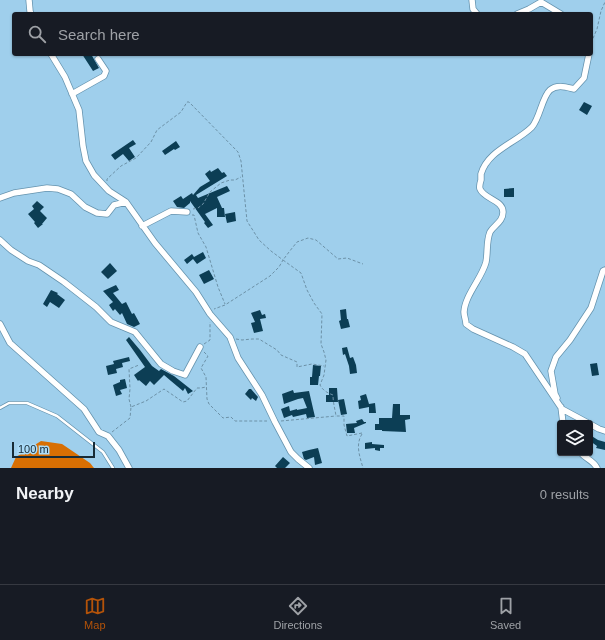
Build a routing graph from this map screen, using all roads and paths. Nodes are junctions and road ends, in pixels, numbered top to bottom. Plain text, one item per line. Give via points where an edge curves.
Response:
1 (29, 0) edge
2 (472, 0) edge
3 (605, 2) edge
4 (30, 12) edge
5 (475, 12) edge
6 (522, 12) edge
7 (558, 12) edge
8 (593, 38) edge
9 (52, 56) edge
10 (589, 56) edge
11 (98, 59) dead end
12 (72, 94) junction
13 (242, 176) junction
14 (109, 191) junction
15 (0, 198) edge
16 (126, 202) junction
17 (187, 212) junction
18 (142, 226) junction
19 (0, 240) edge
20 (283, 260) junction
21 (363, 264) dead end
22 (605, 270) edge
23 (225, 305) dead end
24 (0, 324) edge
25 (230, 337) junction
26 (200, 346) dead end
27 (139, 365) dead end
28 (324, 366) junction
29 (207, 387) dead end
30 (131, 407) junction
31 (0, 408) edge
32 (562, 409) junction
33 (336, 416) junction
34 (563, 420) edge
35 (582, 420) edge
36 (275, 422) junction
37 (593, 426) edge
38 (605, 431) edge
39 (108, 436) junction
40 (583, 456) edge
41 (113, 468) edge
42 (129, 468) edge
43 (310, 468) edge
44 (363, 468) edge
45 (597, 468) edge

1 - 4 street
2 - 5 street
3 - 8 path
6 - 7 street via 541,2
9 - 12 street
10 - 32 street via 584,78 580,83 574,89 557,86 550,90 534,124 492,157 481,175 479,188 500,206 503,212 500,222 491,231 486,263 464,312 466,324 473,329 525,354
11 - 12 street via 106,71 104,76
12 - 14 street via 79,110 86,161 94,175
13 - 14 path via 238,152 187,102 181,112 157,130 151,142 136,158 107,179
13 - 17 path via 221,183 210,192 203,204
13 - 20 path via 247,221 259,240
14 - 16 street
15 - 16 street via 14,193 58,189 72,194 85,207 97,213 107,214 114,205
16 - 18 street
17 - 18 street via 171,211
17 - 23 path via 194,216
18 - 25 street
19 - 26 street via 11,250 64,282 111,322 135,332 161,364 173,371 184,375
20 - 21 path via 298,242 308,238 316,240 338,259 347,258
20 - 28 path via 301,273 307,290 322,314 321,344 326,360
22 - 32 street via 591,308 556,357 551,371 555,394
24 - 39 street via 10,342 84,409 98,432
25 - 28 path via 242,340 259,339 281,355 297,362 297,367 312,364
25 - 36 street via 238,358 262,395
27 - 30 path via 130,368
28 - 33 path via 320,385 333,395
29 - 30 path via 197,388 184,402 164,389 146,402
30 - 39 path via 130,418
31 - 41 lane via 9,403 26,403 57,416 102,452
32 - 34 street
32 - 35 street
33 - 36 path
33 - 44 path via 344,416 347,436 362,433 358,444
36 - 43 street via 291,452
37 - 38 street
39 - 42 street
40 - 45 street via 596,464

